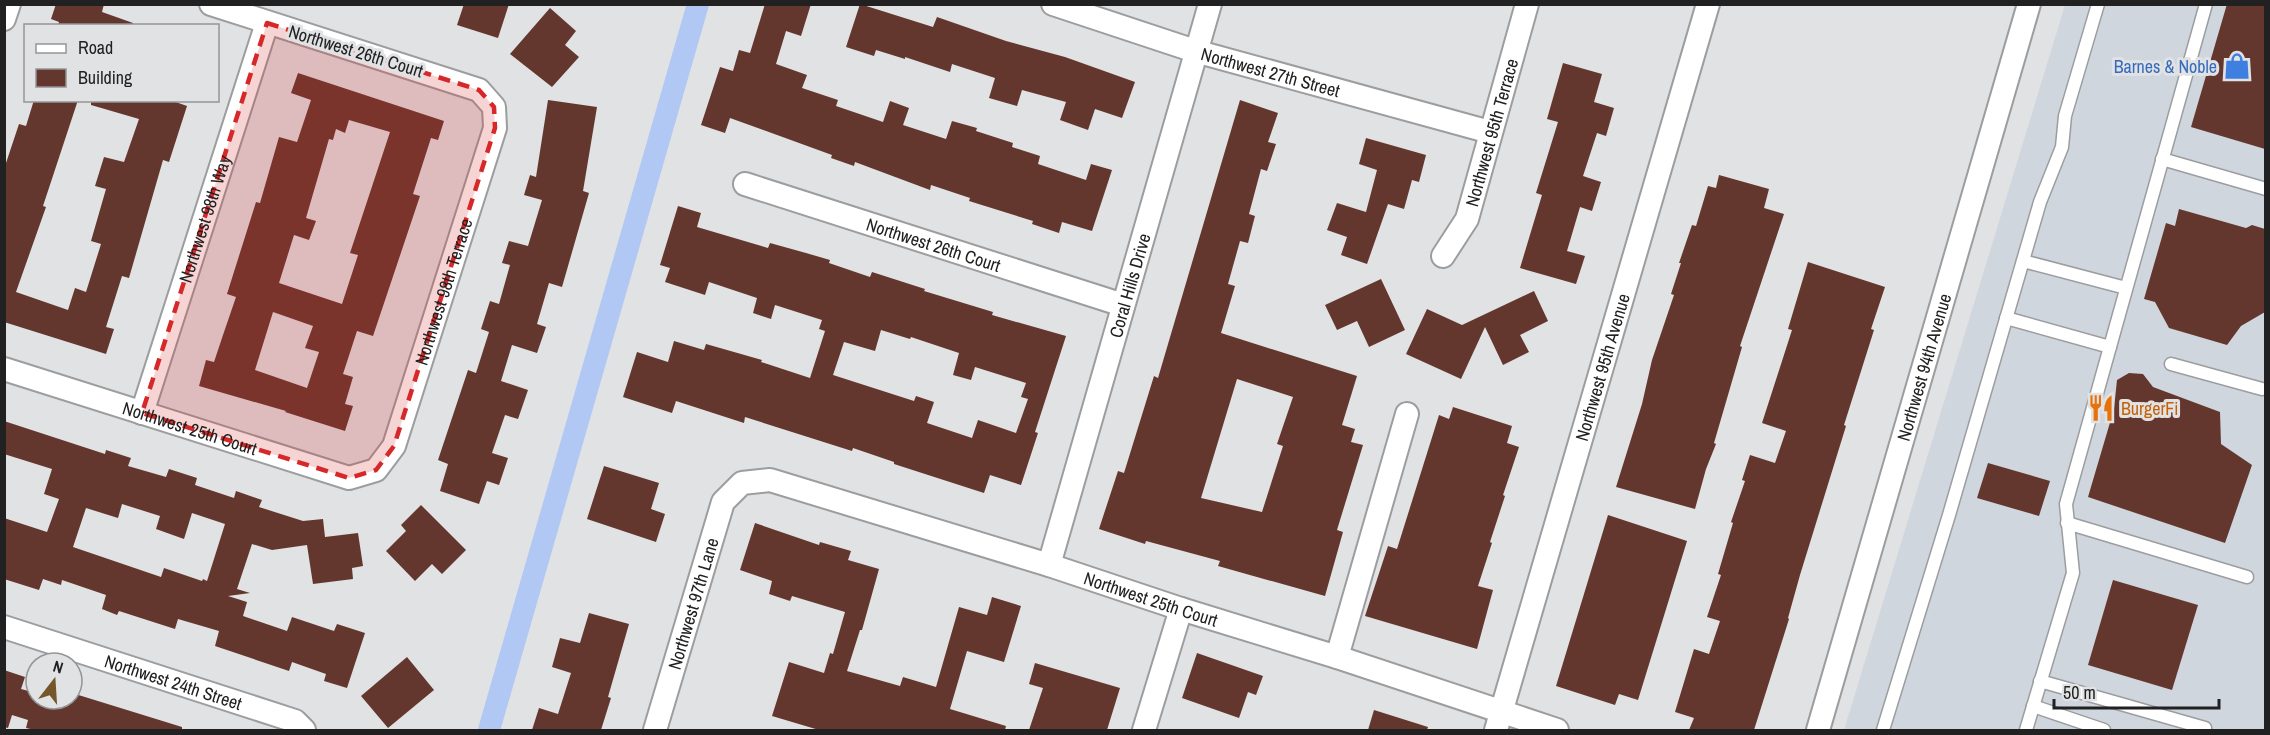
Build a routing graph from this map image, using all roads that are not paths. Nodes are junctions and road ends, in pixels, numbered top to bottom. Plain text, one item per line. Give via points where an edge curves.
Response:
1 (9, 4) edge
2 (211, 4) edge
3 (1053, 4) edge
4 (1209, 4) edge
5 (1527, 4) edge
6 (1708, 4) edge
7 (2029, 4) edge
8 (2098, 4) edge
9 (2206, 4) edge
10 (4, 19) edge
11 (267, 23) junction
12 (1195, 51) junction
13 (494, 107) joint
14 (1490, 132) junction
15 (2162, 159) junction
16 (744, 184) dead end
17 (2265, 189) edge
18 (1443, 256) dead end
19 (2023, 261) junction
20 (2126, 288) junction
21 (1123, 305) junction
22 (2006, 318) junction
23 (2110, 347) junction
24 (2171, 364) dead end
25 (4, 369) edge
26 (2262, 388) dead end
27 (142, 413) junction
28 (1407, 414) dead end
29 (376, 470) joint
30 (742, 483) joint
31 (2067, 523) junction
32 (1049, 566) junction
33 (2247, 577) dead end
34 (1181, 609) junction
35 (4, 627) edge
36 (1337, 657) junction
37 (2040, 681) junction
38 (2033, 706) junction
39 (1498, 722) edge
40 (2205, 728) dead end
41 (304, 730) edge
42 (655, 730) edge
43 (1144, 730) edge
44 (1557, 730) edge
45 (1818, 730) edge
46 (1883, 730) edge
47 (2026, 730) edge
48 (2104, 730) edge

1 - 10 street
2 - 11 street, Northwest 26th Court
3 - 12 street, Northwest 27th Street
4 - 12 street, Coral Hills Drive
5 - 14 street, Northwest 95th Terrace
6 - 39 street, Northwest 95th Avenue
7 - 45 street, Northwest 94th Avenue
8 - 19 lane via 2065,116 2062,147 2040,202
9 - 15 lane
11 - 13 street, Northwest 26th Court via 479,90
11 - 27 street, Northwest 98th Way
12 - 14 street, Northwest 27th Street
12 - 21 street, Coral Hills Drive
13 - 29 street, Northwest 98th Terrace via 495,128 394,446
14 - 18 street, Northwest 95th Terrace via 1467,219
15 - 17 lane
15 - 20 lane
16 - 21 street, Northwest 26th Court
19 - 20 lane
19 - 22 lane
20 - 23 lane
21 - 32 street, Coral Hills Drive
22 - 23 lane
22 - 46 lane
23 - 31 lane via 2066,504
24 - 26 lane
25 - 27 street, Northwest 25th Court
27 - 29 street, Northwest 25th Court via 349,478
28 - 36 street
30 - 32 street, Northwest 25th Court via 770,480
30 - 42 street, Northwest 97th Lane via 723,502
31 - 33 lane
31 - 37 lane via 2073,573
32 - 34 street, Northwest 25th Court
34 - 36 street, Northwest 25th Court
34 - 43 street
35 - 41 street, Northwest 24th Street via 295,721
36 - 39 street, Northwest 25th Court
37 - 38 lane
37 - 40 lane
38 - 47 lane
38 - 48 lane
39 - 44 street, Northwest 25th Court

